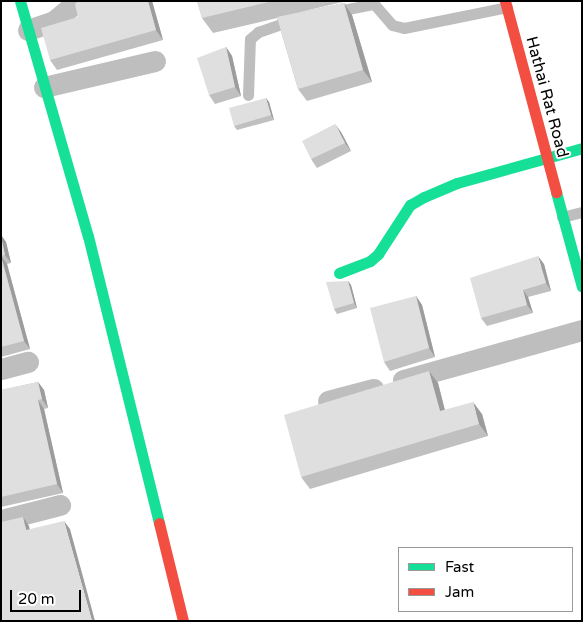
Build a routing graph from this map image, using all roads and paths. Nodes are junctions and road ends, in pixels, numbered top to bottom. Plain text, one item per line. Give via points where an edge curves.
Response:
1 (20, 1) edge
2 (78, 1) edge
3 (506, 4) edge
4 (324, 13) edge
5 (306, 17) edge
6 (28, 30) junction
7 (155, 61) dead end
8 (44, 86) junction
9 (248, 95) dead end
10 (582, 148) edge
11 (546, 158) junction
12 (582, 212) edge
13 (562, 217) junction
14 (578, 256) edge
15 (339, 273) dead end
16 (582, 287) edge
17 (582, 330) edge
18 (28, 362) dead end
19 (1, 369) edge
20 (328, 401) edge
21 (60, 506) dead end
22 (1, 520) edge
23 (183, 621) edge

1 - 6 street
2 - 6 street via 54,21
3 - 4 lane via 404,28 392,25 374,4
3 - 11 street, Hathai Rat Road
5 - 9 lane via 280,23 250,39
6 - 8 street
7 - 8 street
8 - 23 street via 115,342
10 - 11 street
11 - 13 street, Hathai Rat Road
11 - 15 street via 458,183 424,197 405,212 378,254 370,261
12 - 13 lane
13 - 14 street, Hathai Rat Road
14 - 16 street, Hathai Rat Road
17 - 20 street
18 - 19 street
21 - 22 street

